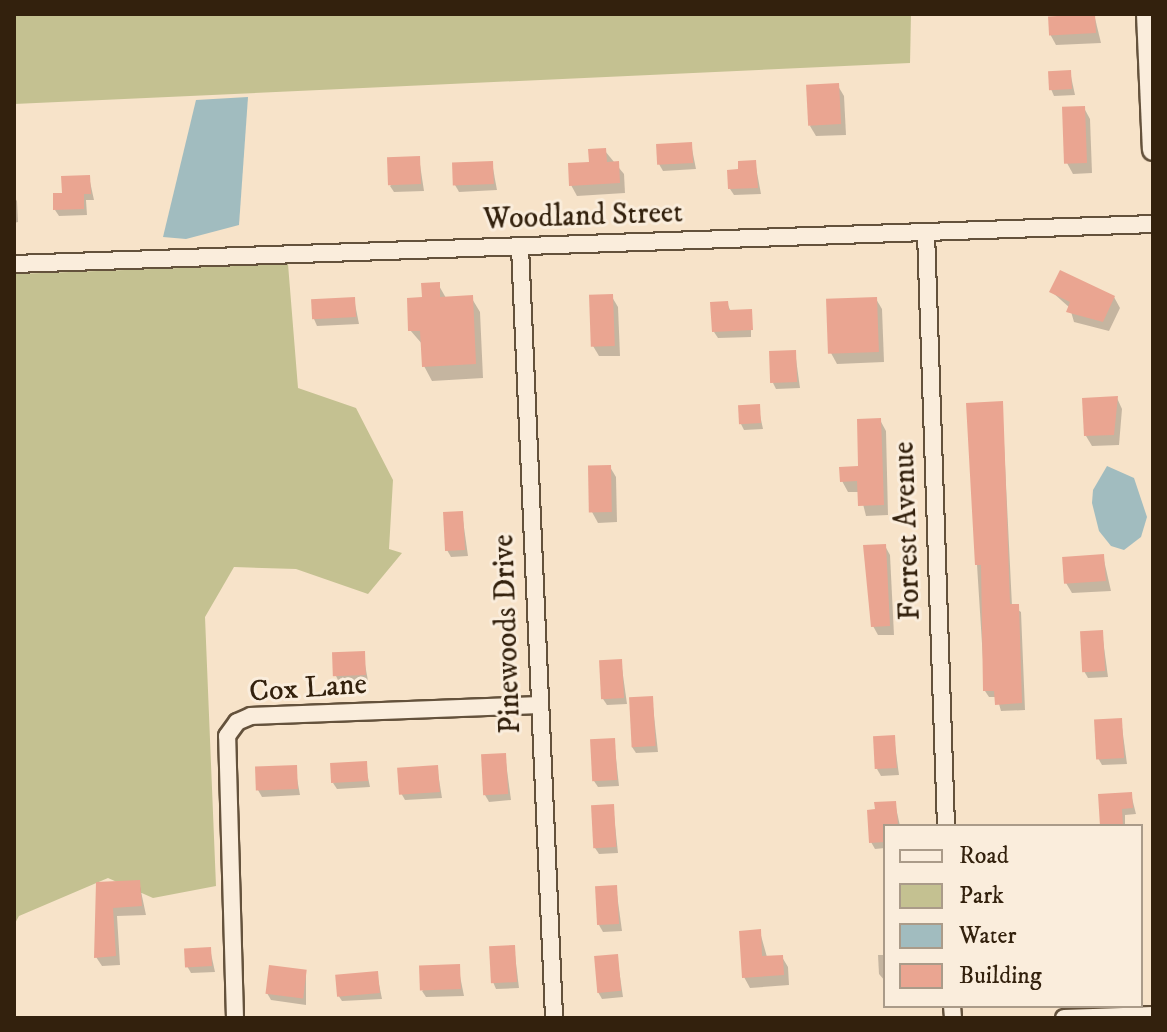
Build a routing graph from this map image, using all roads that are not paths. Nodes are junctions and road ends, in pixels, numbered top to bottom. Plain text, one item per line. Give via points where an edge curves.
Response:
1 (1147, 14) edge
2 (1153, 150) edge
3 (1153, 224) edge
4 (926, 233) junction
5 (520, 247) junction
6 (14, 264) edge
7 (539, 705) junction
8 (946, 824) edge
9 (1153, 1015) edge
10 (235, 1018) edge
11 (554, 1018) edge
12 (1064, 1018) edge

1 - 2 street
3 - 4 street, Woodland Street
4 - 5 street, Woodland Street
4 - 8 street, Forrest Avenue
5 - 6 street, Woodland Street
5 - 7 street, Pinewoods Drive
7 - 10 street, Cox Lane via 251,716 237,722 227,736
7 - 11 street, Pinewoods Drive
9 - 12 street

